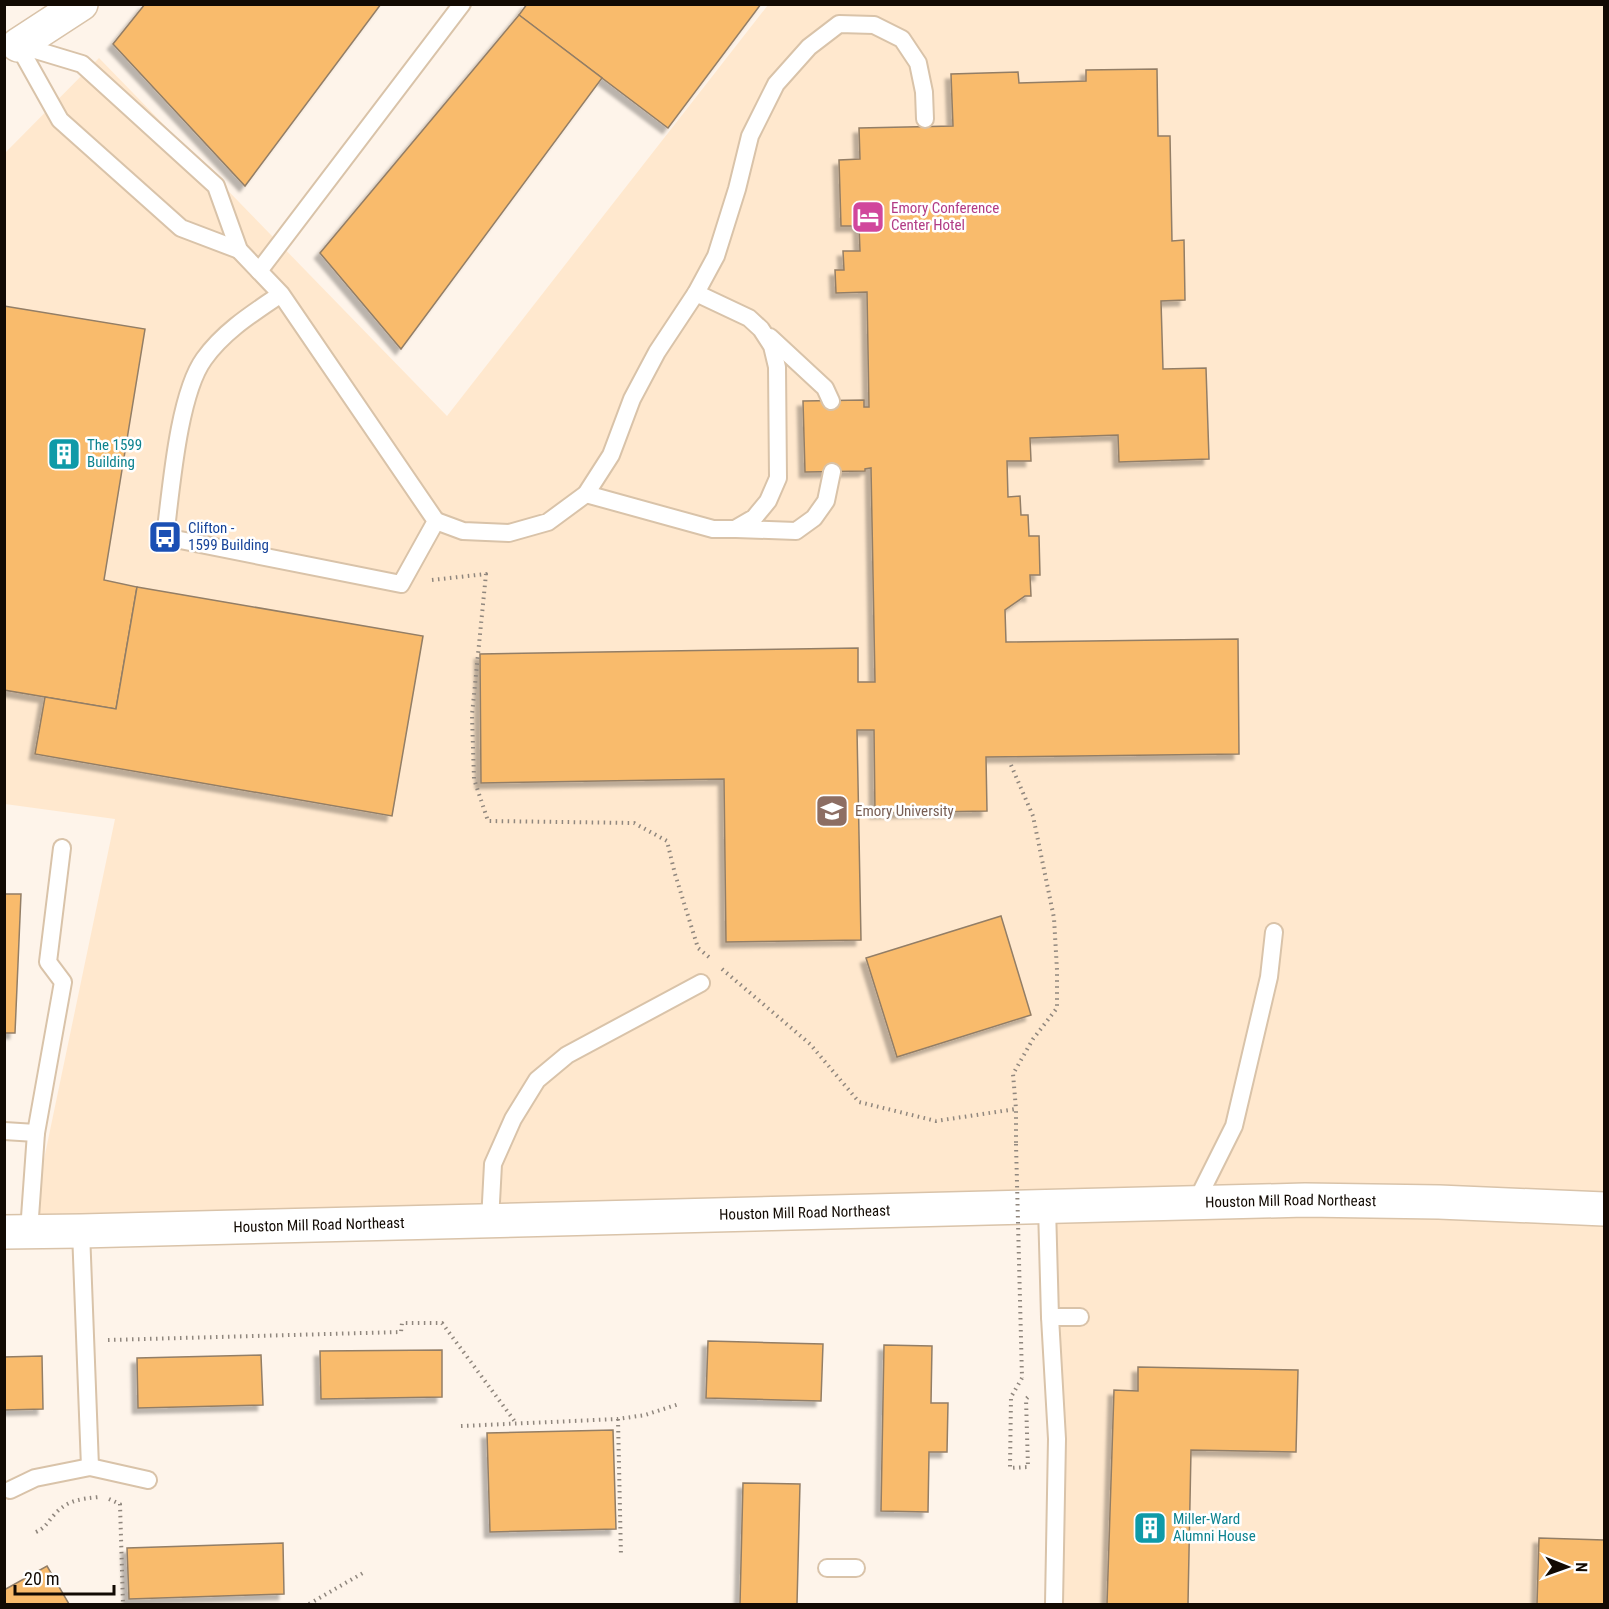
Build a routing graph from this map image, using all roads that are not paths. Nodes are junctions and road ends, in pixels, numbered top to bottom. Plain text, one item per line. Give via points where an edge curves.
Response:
1 (42, 4) edge
2 (81, 4) edge
3 (462, 4) edge
4 (11, 53) edge
5 (925, 119) dead end
6 (239, 250) junction
7 (259, 271) junction
8 (696, 293) junction
9 (281, 294) junction
10 (761, 329) junction
11 (831, 400) dead end
12 (832, 472) dead end
13 (586, 494) junction
14 (436, 521) junction
15 (735, 529) junction
16 (62, 848) dead end
17 (1274, 932) dead end
18 (701, 983) dead end
19 (4, 1131) edge
20 (36, 1134) junction
21 (1196, 1202) junction
22 (1047, 1207) junction
23 (1605, 1209) edge
24 (490, 1221) junction
25 (17, 1231) edge
26 (81, 1231) junction
27 (1050, 1317) junction
28 (1080, 1317) dead end
29 (90, 1467) junction
30 (148, 1479) dead end
31 (10, 1490) dead end
32 (827, 1568) dead end
33 (856, 1568) dead end
34 (1054, 1605) edge

1 - 4 street
2 - 4 street
3 - 7 lane
4 - 6 lane via 60,120 181,228
4 - 6 lane via 82,64 216,186
5 - 8 lane via 918,63 902,39 874,25 838,24 809,47 776,84 750,136 716,256
6 - 7 lane
7 - 9 lane
8 - 10 lane via 749,318
8 - 13 lane via 657,352 632,399 610,455
9 - 14 lane
9 - 14 lane via 230,329 196,373 180,433 165,537 401,584
10 - 11 lane via 825,388
10 - 15 lane via 772,346 777,367 778,478 768,501 754,518
12 - 15 lane via 826,501 814,518 796,531
13 - 14 lane via 548,522 509,532 463,531
13 - 15 lane via 714,529
16 - 20 lane via 48,962 63,982
17 - 21 lane via 1269,977 1234,1126
18 - 24 lane via 567,1055 537,1080 513,1119 493,1164
19 - 20 lane
20 - 25 lane
21 - 22 street, Houston Mill Road Northeast
21 - 23 street, Houston Mill Road Northeast via 1352,1200
22 - 24 street, Houston Mill Road Northeast
22 - 27 lane
24 - 26 street, Houston Mill Road Northeast
25 - 26 street, Houston Mill Road Northeast
26 - 29 lane
27 - 28 lane
27 - 34 lane via 1057,1439
29 - 30 lane
29 - 31 lane via 35,1478
32 - 33 lane

